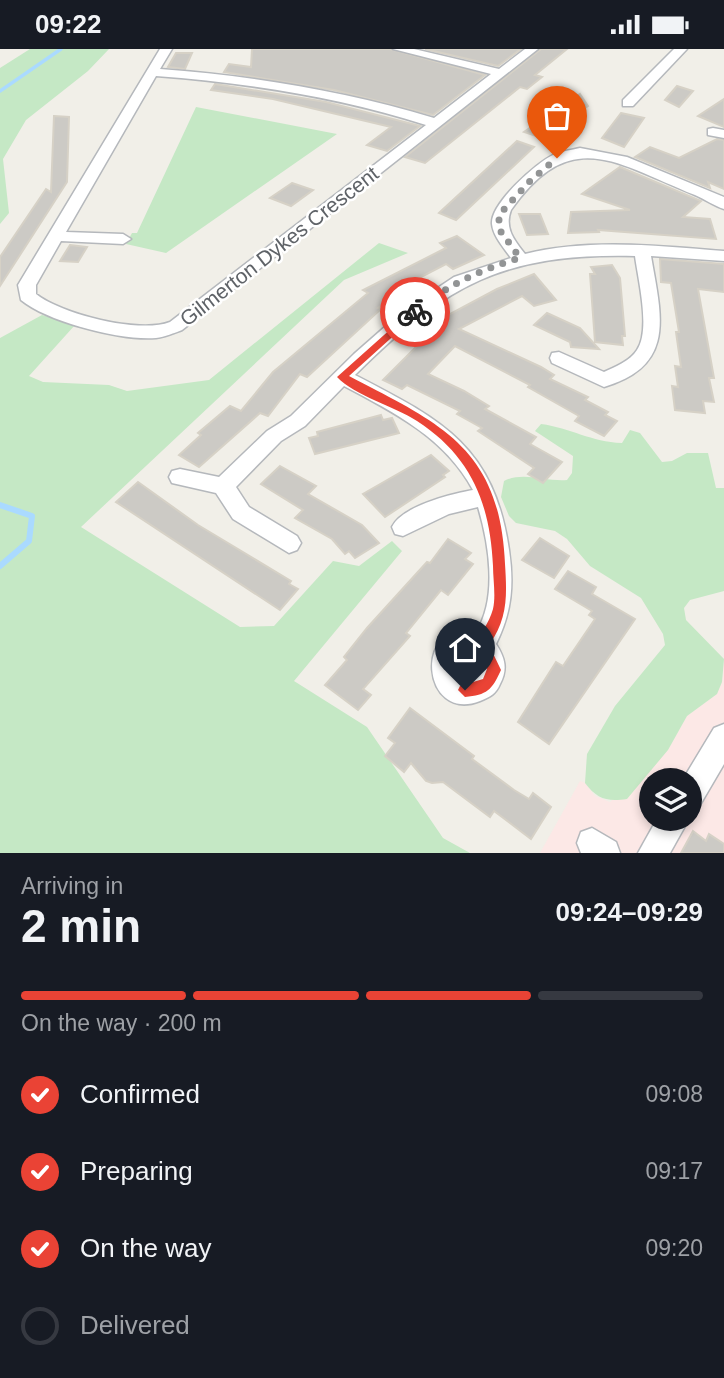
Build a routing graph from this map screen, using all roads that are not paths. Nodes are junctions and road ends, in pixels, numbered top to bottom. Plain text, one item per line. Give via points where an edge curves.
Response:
1 (166, 49) edge
2 (399, 49) edge
3 (532, 49) edge
4 (681, 49) edge
5 (152, 72) junction
6 (501, 73) junction
7 (613, 99) dead end
8 (628, 103) junction
9 (645, 109) dead end
10 (435, 123) junction
11 (564, 137) dead end
12 (575, 153) junction
13 (724, 204) edge
14 (56, 236) junction
15 (123, 239) dead end
16 (642, 250) junction
17 (724, 256) edge
18 (520, 258) junction
19 (559, 358) dead end
20 (342, 377) junction
21 (180, 477) dead end
22 (222, 486) junction
23 (487, 497) junction
24 (403, 527) dead end
25 (289, 543) dead end
26 (480, 647) dead end
27 (724, 738) edge
28 (702, 775) edge
29 (667, 831) edge
30 (653, 853) edge

1 - 5 street, Gilmerton Dykes Crescent
2 - 6 street
3 - 6 street, Gilmerton Dykes Crescent
4 - 8 street
5 - 10 street via 306,89
5 - 14 street, Gilmerton Dykes Crescent
6 - 10 street, Gilmerton Dykes Crescent
7 - 8 street
8 - 9 street
10 - 14 street, Gilmerton Dykes Crescent via 169,330 145,332 94,322 31,301 27,285
11 - 12 street
12 - 13 street via 618,159
12 - 18 street via 550,163 499,215 499,229
14 - 15 street
16 - 17 street
16 - 18 street via 590,249
16 - 19 street via 652,332 648,348 610,387
18 - 20 street via 476,274 426,302
20 - 22 street
20 - 23 street via 420,418 451,440 472,466
21 - 22 street
22 - 25 street via 241,513
23 - 24 street via 428,510
23 - 26 street via 498,537 501,605 494,628
27 - 28 street
29 - 30 street

